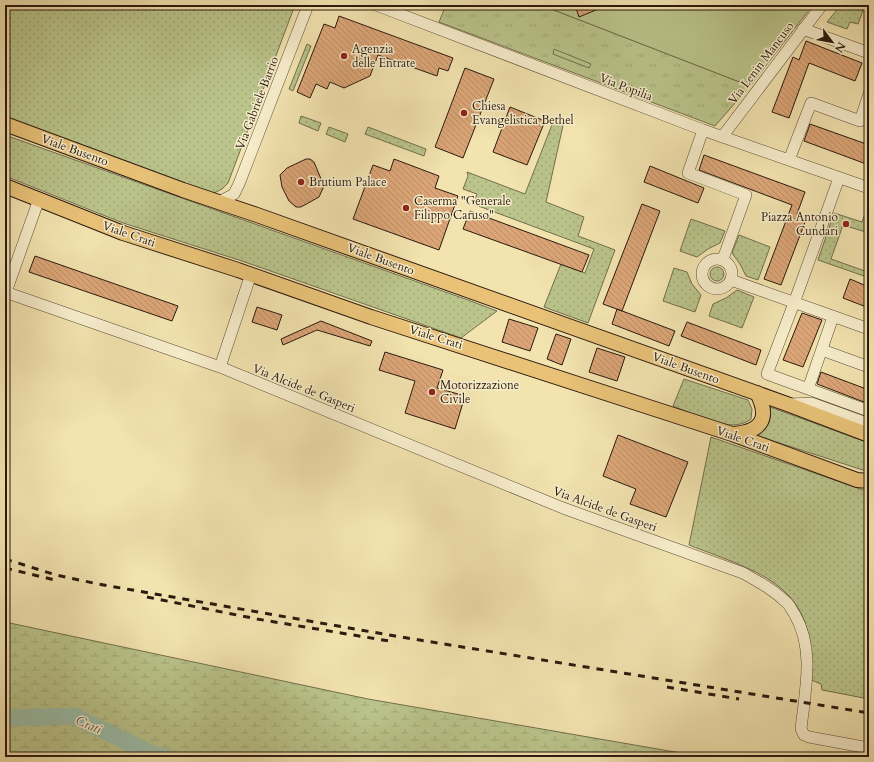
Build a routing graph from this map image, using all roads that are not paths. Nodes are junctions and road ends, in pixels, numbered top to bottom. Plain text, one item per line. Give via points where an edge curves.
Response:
1 (308, 5) edge
2 (376, 5) edge
3 (822, 5) edge
4 (803, 29) junction
5 (869, 53) edge
6 (869, 94) edge
7 (5, 124) edge
8 (703, 130) junction
9 (722, 137) junction
10 (790, 160) junction
11 (839, 178) junction
12 (5, 186) edge
13 (869, 188) edge
14 (39, 199) junction
15 (219, 202) junction
16 (722, 260) junction
17 (251, 274) junction
18 (731, 280) junction
19 (6, 292) edge
20 (794, 303) junction
21 (834, 317) junction
22 (869, 329) edge
23 (822, 350) junction
24 (220, 367) junction
25 (869, 367) edge
26 (808, 389) junction
27 (757, 393) junction
28 (787, 404) junction
29 (869, 411) edge
30 (869, 424) edge
31 (732, 434) junction
32 (869, 435) edge
33 (865, 482) edge
34 (869, 748) edge

1 - 15 street, Via Gabriele Barrio via 239,184 234,194
2 - 8 street, Via Popilia
3 - 4 street, Via Lenin Mancuso
4 - 5 street
4 - 9 street, Via Lenin Mancuso
6 - 10 street via 860,121 811,103
7 - 15 main road, Viale Busento
8 - 9 street, Via Popilia
8 - 16 street via 688,173 746,195
9 - 10 street, Via Popilia
10 - 11 street, Via Popilia
11 - 13 street, Via Popilia
11 - 20 street
12 - 14 main road, Viale Crati
14 - 17 main road, Viale Crati via 123,233
14 - 19 street
15 - 27 main road, Viale Busento
16 - 18 street via 727,262 732,270
16 - 18 street via 713,259 704,265 703,280 715,289 724,287
17 - 24 street via 232,341
17 - 31 main road, Viale Crati via 377,319
18 - 20 street
19 - 24 street, Via Alcide de Gasperi
20 - 21 street
20 - 26 street via 766,374
21 - 22 street
21 - 23 street
23 - 25 street
23 - 26 street
24 - 34 street, Via Alcide de Gasperi via 563,508 743,573 771,588 788,603 799,623 805,642 808,664 801,729 804,734
26 - 29 street
27 - 28 main road, Viale Busento
27 - 31 main road via 763,407 760,422 753,430
28 - 30 street via 812,403
28 - 32 main road, Viale Busento
31 - 33 main road, Viale Crati

